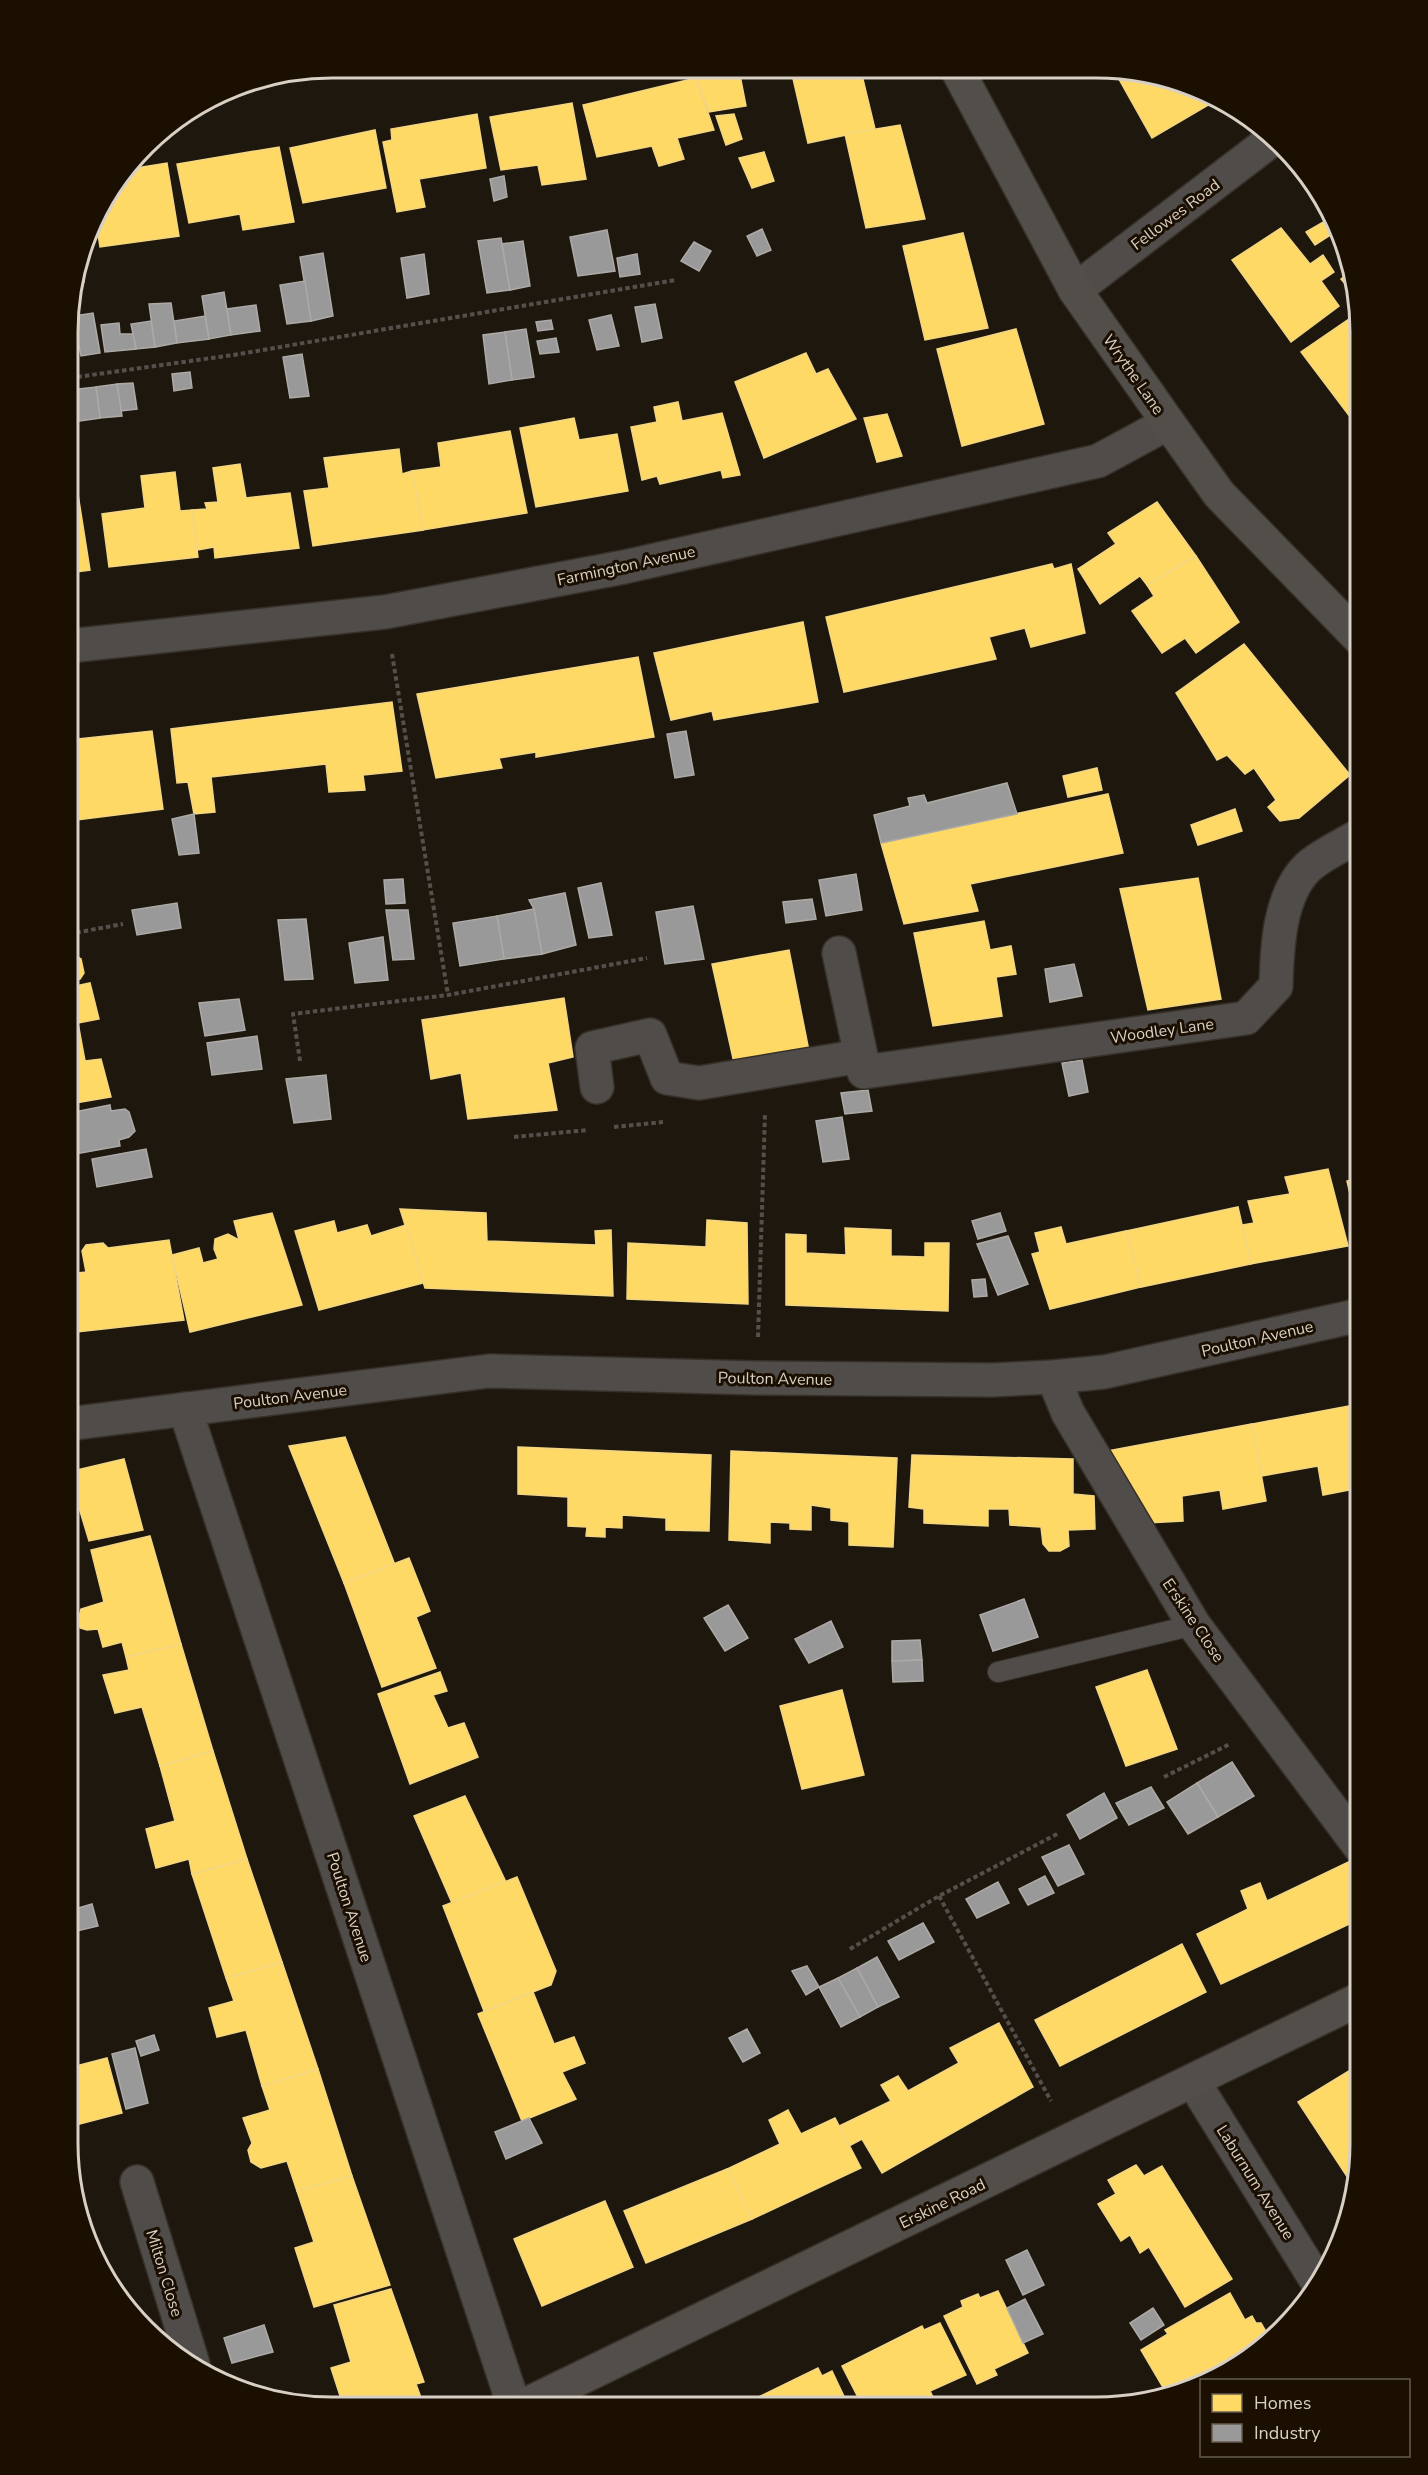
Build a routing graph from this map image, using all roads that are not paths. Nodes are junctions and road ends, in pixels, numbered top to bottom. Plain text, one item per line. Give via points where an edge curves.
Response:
1 (962, 78) edge
2 (1266, 144) edge
3 (1075, 290) junction
4 (1167, 421) junction
5 (1350, 629) edge
6 (78, 645) edge
7 (1350, 841) edge
8 (839, 953) dead end
9 (861, 1056) junction
10 (597, 1087) dead end
11 (1350, 1317) edge
12 (1053, 1377) junction
13 (185, 1409) junction
14 (78, 1423) edge
15 (1194, 1625) junction
16 (998, 1672) dead end
17 (1350, 1834) edge
18 (1350, 2004) edge
19 (1193, 2081) junction
20 (136, 2182) dead end
21 (1313, 2275) edge
22 (190, 2353) edge
23 (511, 2397) edge
24 (542, 2397) edge

1 - 3 street, Wrythe Lane
2 - 3 street, Fellowes Road
3 - 4 street, Wrythe Lane
4 - 5 street, Wrythe Lane via 1219,494
4 - 6 street, Farmington Avenue via 1098,461 624,567 385,612
7 - 9 street, Woodley Lane via 1308,867 1287,900 1278,946 1276,986 1246,1018 864,1072
8 - 9 street
9 - 10 street via 699,1083 667,1078 650,1035 592,1048
11 - 12 street, Poulton Avenue via 1104,1371
12 - 13 street, Poulton Avenue via 757,1378 489,1371
12 - 15 street, Erskine Close via 1068,1413
13 - 14 street, Poulton Avenue
13 - 23 street, Poulton Avenue
15 - 16 lane
15 - 17 street, Erskine Close
18 - 19 street, Erskine Road
19 - 21 street, Laburnum Avenue
19 - 24 street, Erskine Road
20 - 22 street, Milton Close

